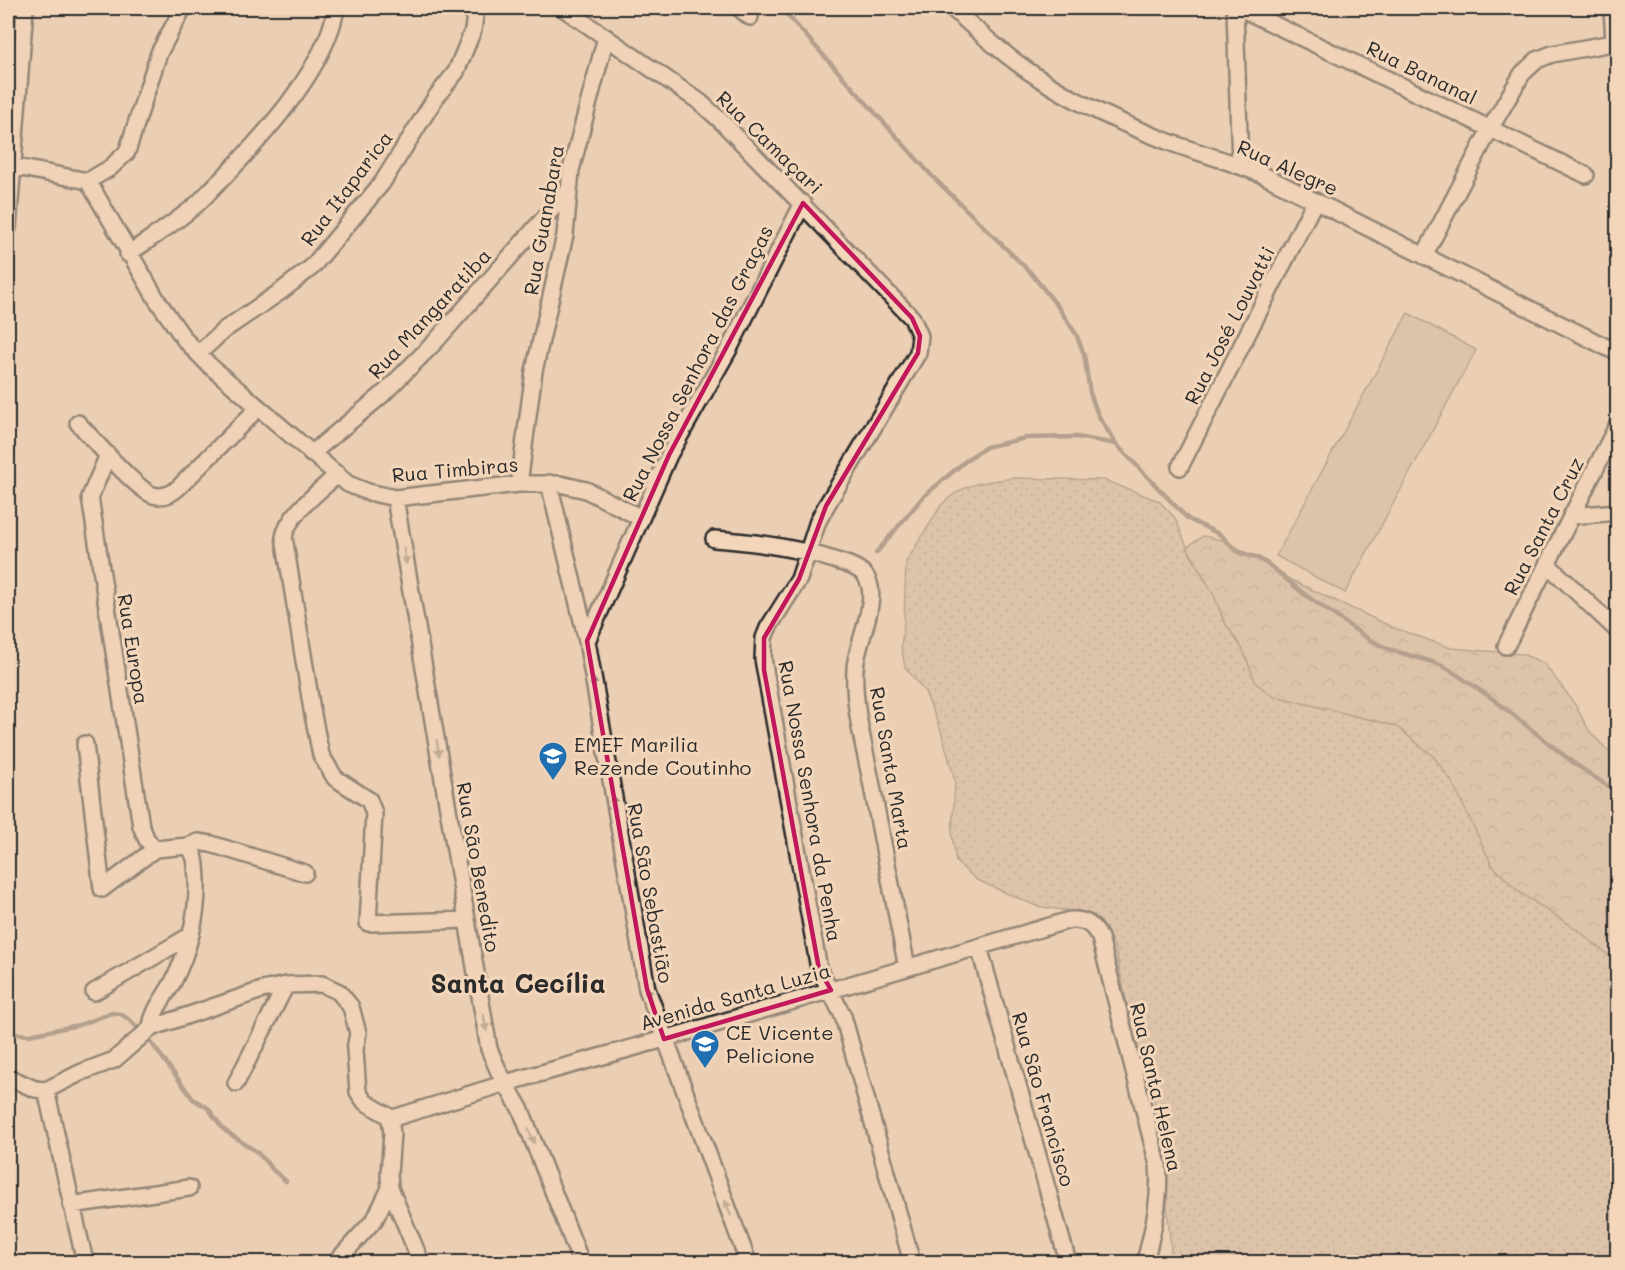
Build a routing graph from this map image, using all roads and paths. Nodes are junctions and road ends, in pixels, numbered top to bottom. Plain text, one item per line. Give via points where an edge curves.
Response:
1 (25, 8) edge
2 (183, 8) edge
3 (336, 8) edge
4 (476, 8) edge
5 (563, 8) edge
6 (952, 8) edge
7 (1238, 8) edge
8 (1612, 8) edge
9 (606, 36) junction
10 (1616, 42) edge
11 (1490, 129) junction
12 (1240, 165) junction
13 (11, 166) junction
14 (1586, 175) dead end
15 (88, 181) junction
16 (568, 191) junction
17 (1316, 201) junction
18 (803, 203) junction
19 (8, 228) edge
20 (128, 254) junction
21 (1424, 256) junction
22 (920, 336) joint
23 (1617, 352) edge
24 (198, 354) junction
25 (258, 408) junction
26 (78, 423) dead end
27 (1617, 424) edge
28 (311, 454) junction
29 (108, 455) junction
30 (1180, 467) dead end
31 (338, 474) junction
32 (549, 483) junction
33 (519, 484) junction
34 (395, 498) junction
35 (1617, 512) edge
36 (1571, 516) junction
37 (641, 518) junction
38 (714, 539) dead end
39 (809, 551) junction
40 (1547, 564) junction
41 (1617, 631) edge
42 (586, 641) junction
43 (1506, 646) dead end
44 (85, 744) dead end
45 (188, 846) junction
46 (155, 849) junction
47 (305, 873) dead end
48 (467, 920) junction
49 (1091, 924) joint
50 (191, 935) junction
51 (979, 947) junction
52 (907, 968) junction
53 (286, 985) junction
54 (831, 990) junction
55 (94, 992) dead end
56 (151, 1028) junction
57 (664, 1039) junction
58 (8, 1077) edge
59 (236, 1083) dead end
60 (506, 1083) junction
61 (46, 1090) junction
62 (390, 1119) junction
63 (189, 1188) dead end
64 (390, 1188) junction
65 (71, 1205) junction
66 (85, 1263) edge
67 (336, 1263) edge
68 (421, 1263) edge
69 (581, 1263) edge
70 (748, 1263) edge
71 (912, 1263) edge
72 (1068, 1263) edge
73 (1145, 1263) edge

1 - 13 street
2 - 15 street via 159,53 127,152
3 - 20 street via 320,53 293,96 255,144 197,204
4 - 24 street, Rua Itaparica via 473,30 456,72 435,97 375,191 312,267 224,330
5 - 9 street, Rua Camaçari
6 - 12 street, Rua Alegre via 1015,61 1071,97 1153,136
7 - 11 street, Rua Bananal
7 - 12 street
8 - 10 street
9 - 16 street, Rua Guanabara
9 - 18 street, Rua Camaçari via 700,102
10 - 11 street via 1537,60 1522,74
11 - 14 street, Rua Bananal
11 - 21 street
12 - 17 street, Rua Alegre
13 - 15 street
13 - 19 street
15 - 20 street, Rua Timbiras
16 - 28 street, Rua Mangaratiba via 435,342 382,395
16 - 33 street, Rua Guanabara via 565,235 532,379
17 - 21 street, Rua Alegre
17 - 30 street, Rua José Louvatti
18 - 22 street, Rua Camaçari via 912,318
18 - 37 street, Rua Nossa Senhora das Graças via 729,349 669,455
20 - 24 street, Rua Timbiras via 174,326
21 - 23 street, Rua Alegre
22 - 39 street, Rua Nossa Senhora da Penha via 918,353 826,506
24 - 25 street, Rua Timbiras
25 - 28 street, Rua Timbiras
25 - 29 street via 173,493 165,496 148,493
26 - 29 street
27 - 36 street, Rua Santa Cruz
28 - 31 street, Rua Timbiras
29 - 46 street, Rua Europa via 90,497 141,826
31 - 34 street, Rua Timbiras via 348,484
31 - 48 street via 296,514 284,537 321,755 335,778 369,801 374,813 368,923
32 - 33 street, Rua Timbiras
32 - 37 street, Rua Timbiras via 586,490
32 - 42 street, Rua São Sebastião
33 - 34 street, Rua Timbiras
34 -> 48 street, Rua São Benedito
35 - 36 street
36 - 40 street, Rua Santa Cruz
37 - 42 street, Rua Nossa Senhora das Graças
38 - 39 street
39 - 52 street, Rua Santa Marta via 863,572 870,587 871,605 856,652 856,688
39 - 54 street, Rua Nossa Senhora da Penha via 799,579 768,628 763,659 819,969
40 - 41 street
40 - 43 street, Rua Santa Cruz
57 -> 42 street, Rua São Sebastião via 647,989
44 - 46 street via 102,889
45 - 46 street
45 - 47 street via 206,843
45 - 50 street via 194,852 196,878
48 -> 60 street, Rua São Benedito via 489,1048
49 - 51 street, Avenida Santa Luzia via 1070,920
49 - 73 street, Rua Santa Helena via 1100,938 1158,1165 1157,1213
50 - 55 street
50 - 56 street
51 - 52 street, Avenida Santa Luzia
51 - 72 street, Rua São Francisco
52 - 54 street, Avenida Santa Luzia
53 - 56 street via 243,995
53 - 59 street
53 - 62 street via 328,986 346,999 357,1024 358,1092 365,1102
54 - 57 street, Avenida Santa Luzia
54 - 71 street, Rua Nossa Senhora da Penha via 843,1016
56 - 61 street via 114,1060
57 - 60 street, Avenida Santa Luzia
70 -> 57 street, Rua São Sebastião
58 - 61 street
60 - 62 street, Avenida Santa Luzia
60 -> 69 street, Rua São Benedito via 521,1110
61 - 65 street
62 - 64 street
63 - 65 street
64 - 67 street via 375,1219
64 - 68 street
65 - 66 street

